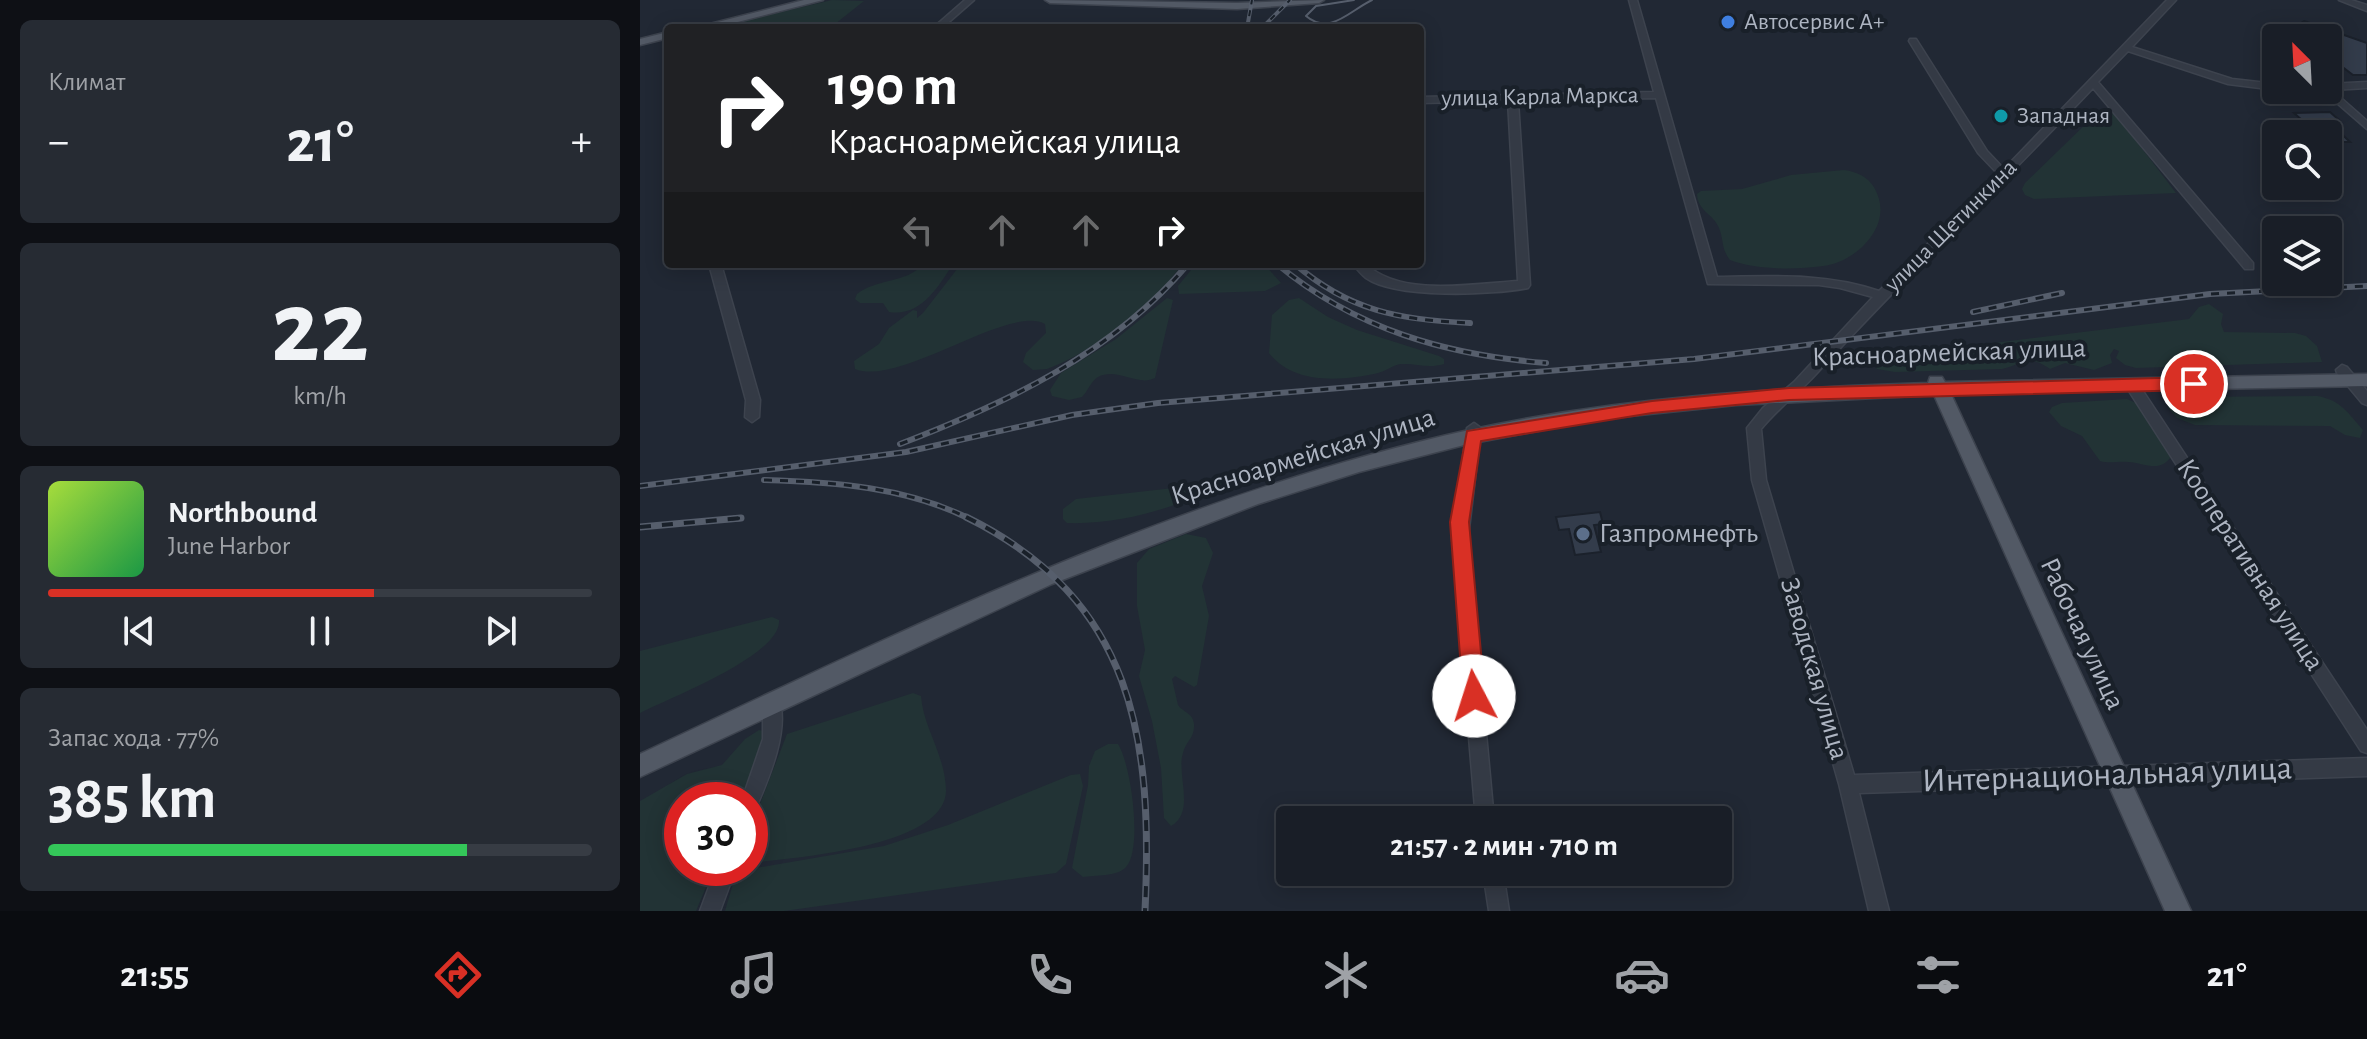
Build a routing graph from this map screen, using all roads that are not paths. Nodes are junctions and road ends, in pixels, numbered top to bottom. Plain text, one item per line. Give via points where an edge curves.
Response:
1 (818, 0) edge
2 (970, 0) edge
3 (1050, 0) edge
4 (1100, 0) edge
5 (1287, 0) edge
6 (1319, 0) edge
7 (1633, 0) edge
8 (2172, 0) edge
9 (2343, 0) edge
10 (2367, 8) edge
11 (717, 24) edge
12 (942, 24) edge
13 (664, 36) edge
14 (1913, 41) dead end
15 (640, 42) edge
16 (2127, 48) junction
17 (2093, 82) junction
18 (2262, 85) edge
19 (2367, 85) edge
20 (2342, 87) edge
21 (1660, 95) junction
22 (1513, 99) junction
23 (1424, 100) edge
24 (2342, 102) edge
25 (2367, 126) edge
26 (2004, 174) junction
27 (2249, 266) dead end
28 (716, 268) edge
29 (1363, 268) edge
30 (1881, 296) junction
31 (2367, 370) edge
32 (2353, 377) edge
33 (1938, 385) junction
34 (2132, 385) junction
35 (1794, 390) junction
36 (2367, 400) edge
37 (752, 417) dead end
38 (1474, 432) junction
39 (772, 703) junction
40 (2367, 745) edge
41 (640, 754) edge
42 (640, 766) edge
43 (2367, 767) edge
44 (2115, 775) junction
45 (757, 782) edge
46 (1848, 784) junction
47 (1484, 806) edge
48 (719, 886) edge
49 (1495, 886) edge
50 (710, 911) edge
51 (1499, 911) edge
52 (1879, 911) edge
53 (2178, 911) edge

1 - 11 main road
2 - 12 street
3 - 6 main road via 1237,6
4 - 5 main road
7 - 21 street
8 - 16 street, улица Щетинкина
9 - 10 street
13 - 15 main road
14 - 26 street via 1983,153
16 - 17 street, улица Щетинкина
16 - 18 street via 2231,82
17 - 26 street, улица Щетинкина
17 - 27 street
19 - 20 street
21 - 22 street, улица Карла Маркса
21 - 30 street via 1712,281 1827,281
22 - 23 street, улица Карла Маркса
22 - 29 street via 1524,285 1394,286 1374,280
24 - 25 street
26 - 30 street, улица Щетинкина
28 - 37 street via 753,400
30 - 35 street, улица Щетинкина
31 - 32 main road, Красноармейская улица
32 - 33 main road, Красноармейская улица
32 - 34 main road, Красноармейская улица
32 - 36 street
33 - 34 main road, Красноармейская улица
33 - 35 main road, Красноармейская улица
33 - 44 main road, Рабочая улица
34 - 40 street, Кооперативная улица
35 - 38 main road, Красноармейская улица
35 - 46 street, Заводская улица via 1756,424 1754,448
38 - 39 main road, Красноармейская улица via 1313,478 1115,547
38 - 41 main road, Красноармейская улица via 1389,447 1287,477 1065,556
38 - 47 street via 1460,537
39 - 42 main road, Красноармейская улица
39 - 45 street via 772,739
43 - 44 street, Интернациональная улица
44 - 46 street, Интернациональная улица
44 - 53 main road, Рабочая улица
46 - 52 street, Заводская улица
48 - 50 street
49 - 51 street

